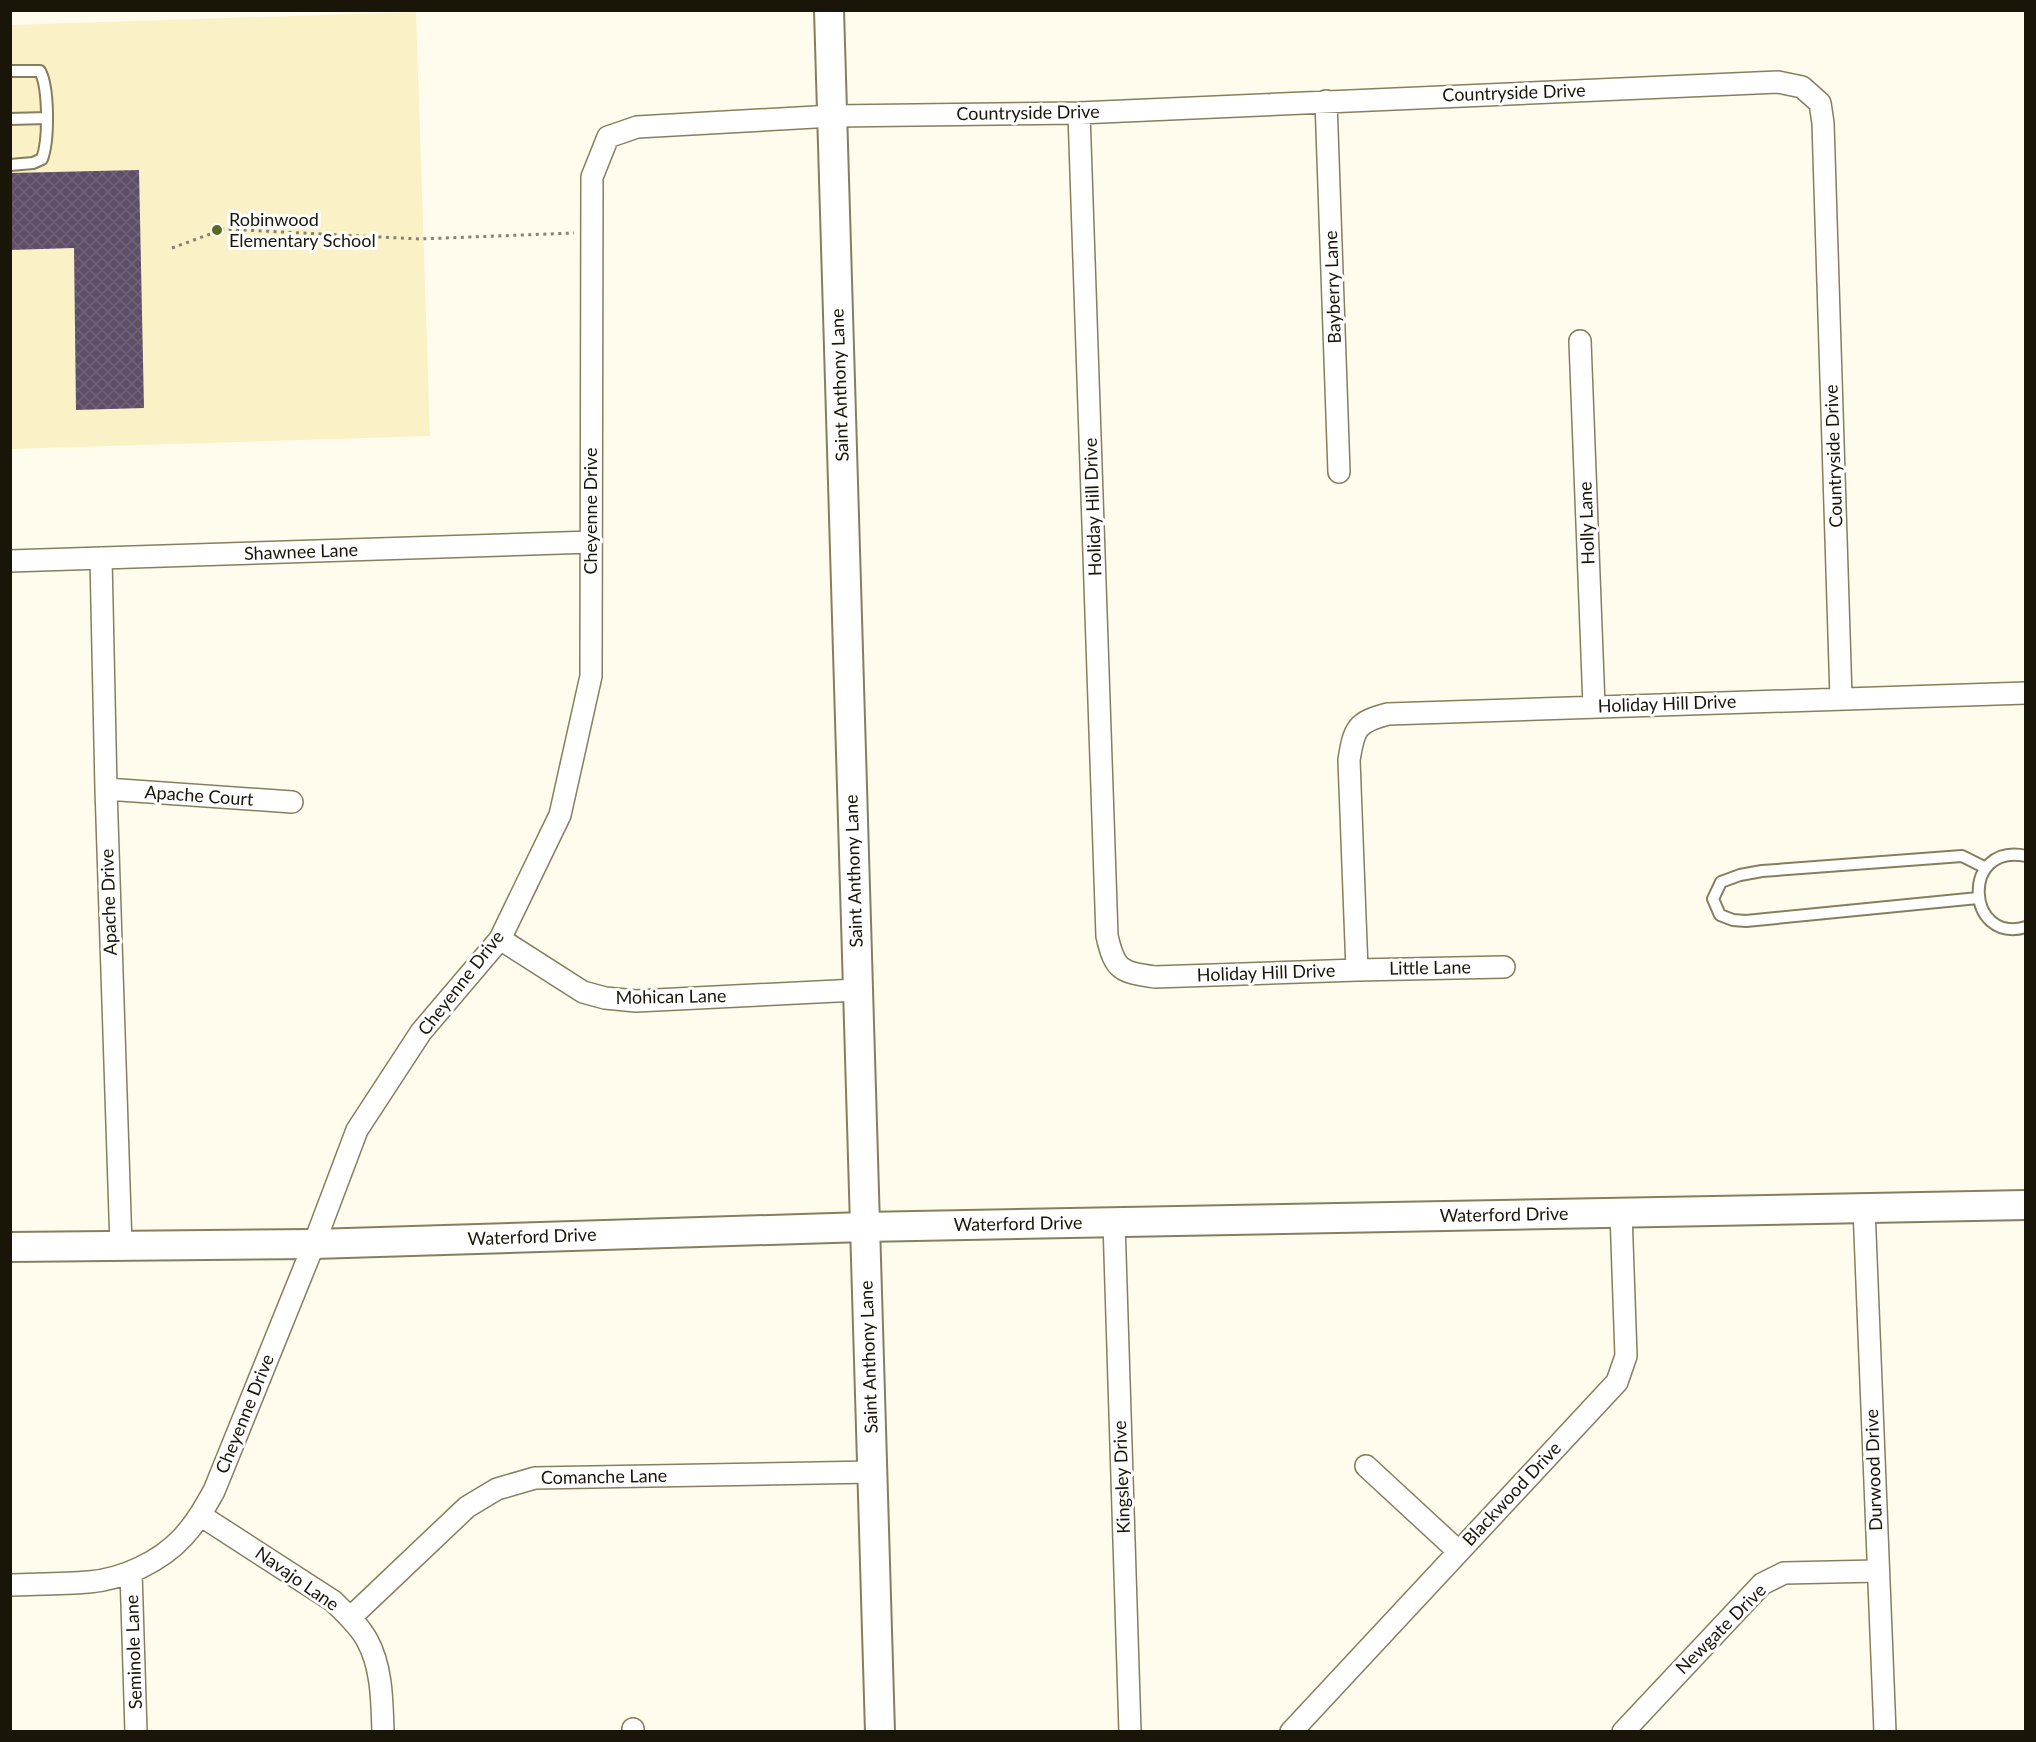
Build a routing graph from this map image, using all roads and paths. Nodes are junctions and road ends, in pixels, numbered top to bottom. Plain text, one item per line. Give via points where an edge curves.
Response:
1 (829, 10) edge
2 (10, 71) edge
3 (1326, 102) junction
4 (1079, 113) junction
5 (833, 116) junction
6 (46, 118) junction
7 (10, 119) edge
8 (608, 137) joint
9 (10, 165) edge
10 (591, 232) junction
11 (172, 248) dead end
12 (1580, 341) dead end
13 (1339, 472) dead end
14 (591, 542) junction
15 (101, 558) junction
16 (10, 561) edge
17 (2025, 693) edge
18 (1841, 698) junction
19 (1594, 706) junction
20 (105, 789) junction
21 (292, 802) dead end
22 (2025, 856) edge
23 (1986, 868) junction
24 (1978, 898) junction
25 (2025, 927) edge
26 (500, 939) junction
27 (1504, 967) dead end
28 (1357, 970) junction
29 (857, 990) junction
30 (2025, 1205) edge
31 (1864, 1208) junction
32 (1621, 1213) junction
33 (1114, 1222) junction
34 (864, 1227) junction
35 (314, 1244) junction
36 (121, 1246) junction
37 (10, 1247) edge
38 (1366, 1466) dead end
39 (873, 1472) junction
40 (200, 1515) junction
41 (1458, 1551) junction
42 (1878, 1570) junction
43 (131, 1572) junction
44 (10, 1585) edge
45 (350, 1617) junction
46 (136, 1731) edge
47 (383, 1731) edge
48 (880, 1731) edge
49 (1130, 1731) edge
50 (1291, 1731) edge
51 (1623, 1731) edge
52 (1885, 1731) edge

1 - 5 street, Saint Anthony Lane
2 - 6 lane via 40,71 46,82
3 - 4 street, Countryside Drive
3 - 13 street, Bayberry Lane
3 - 18 street, Countryside Drive via 1778,82 1802,87 1820,103
4 - 5 street, Countryside Drive
4 - 28 street, Holiday Hill Drive via 1107,936 1112,958 1127,973 1155,977
5 - 8 street, Countryside Drive via 637,127
5 - 29 street, Saint Anthony Lane
6 - 7 lane
6 - 9 lane via 42,159
8 - 10 street, Cheyenne Drive via 592,177
10 - 11 path via 418,239 224,229
10 - 14 street, Cheyenne Drive
12 - 19 street, Holly Lane
14 - 15 street, Shawnee Lane
14 - 26 street, Cheyenne Drive via 591,676 560,815
15 - 16 street, Shawnee Lane
15 - 20 street, Apache Drive
17 - 18 street, Holiday Hill Drive
18 - 19 street, Holiday Hill Drive
19 - 28 street, Holiday Hill Drive via 1388,714 1367,719 1353,735 1348,760
20 - 21 street, Apache Court
20 - 36 street, Apache Drive
22 - 23 lane via 2004,856
23 - 24 lane via 1978,881
23 - 24 lane via 1962,856 1761,872 1722,882 1713,899 1720,915 1746,921
24 - 25 lane via 1986,916 1996,924
26 - 29 street, Mohican Lane via 583,992 605,998 636,1001
26 - 35 street, Cheyenne Drive via 421,1032 357,1130
27 - 28 street, Little Lane
29 - 34 street, Saint Anthony Lane
30 - 31 street, Waterford Drive
31 - 32 street, Waterford Drive
31 - 42 street, Durwood Drive
32 - 33 street, Waterford Drive
32 - 41 street, Blackwood Drive via 1626,1356 1617,1382
33 - 34 street, Waterford Drive
33 - 49 street, Kingsley Drive
34 - 35 street, Waterford Drive
34 - 39 street, Saint Anthony Lane
35 - 36 street, Waterford Drive
35 - 40 street, Cheyenne Drive via 214,1491
36 - 37 street, Waterford Drive
38 - 41 street
39 - 45 street, Comanche Lane via 535,1478 497,1489 467,1507
39 - 48 street, Saint Anthony Lane
40 - 43 street, Cheyenne Drive via 182,1538
40 - 45 street, Navajo Lane via 333,1601
41 - 50 street, Blackwood Drive
42 - 51 street, Newgate Drive via 1784,1573 1762,1584
42 - 52 street, Durwood Drive
43 - 44 street, Cheyenne Drive via 91,1582
43 - 46 street, Seminole Lane
45 - 47 street, Navajo Lane via 367,1640 376,1665 382,1693

